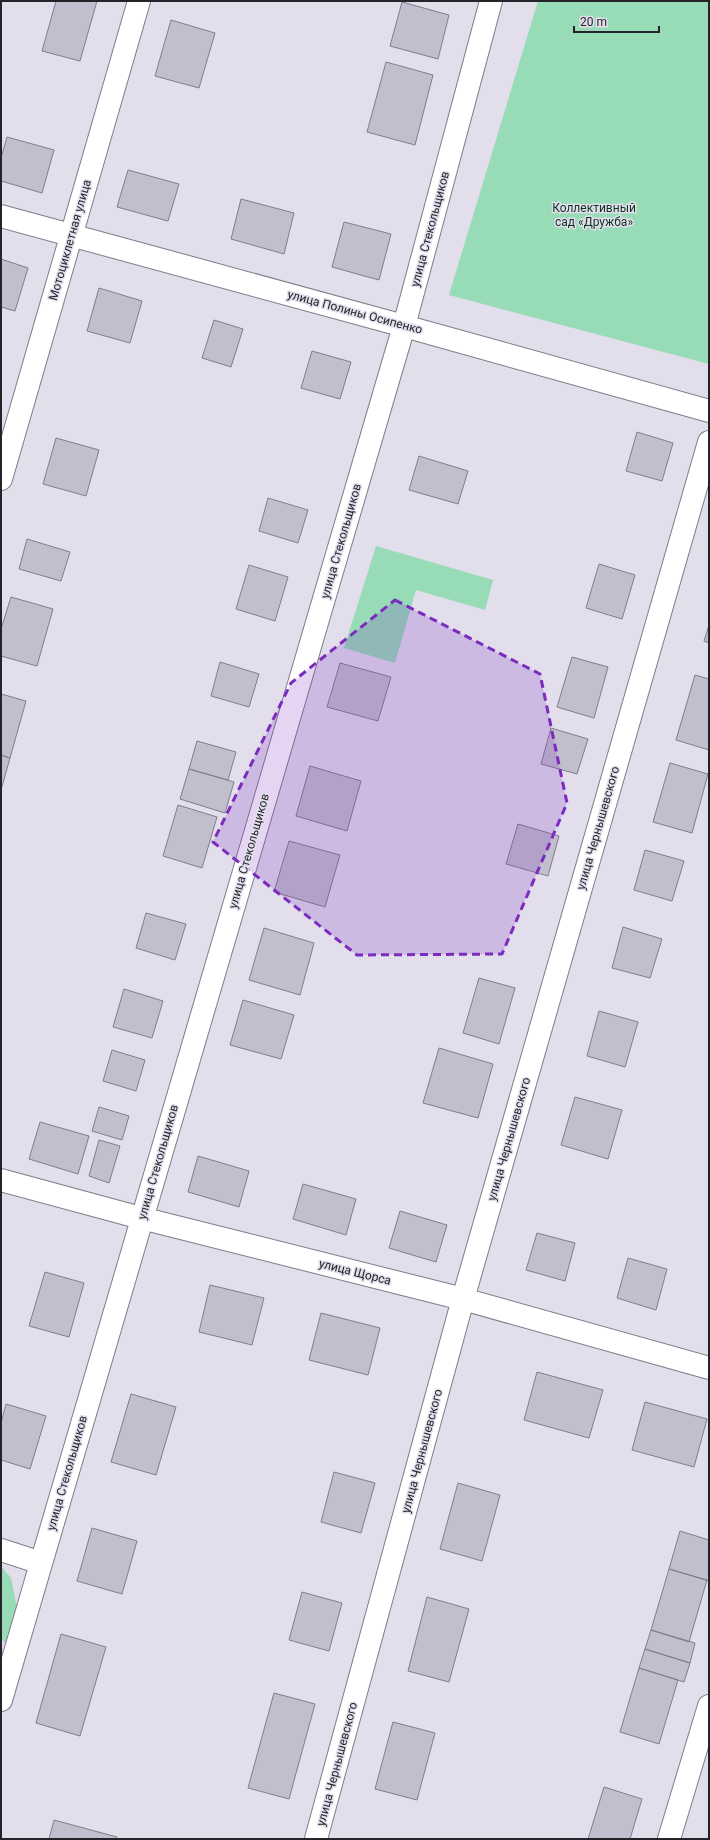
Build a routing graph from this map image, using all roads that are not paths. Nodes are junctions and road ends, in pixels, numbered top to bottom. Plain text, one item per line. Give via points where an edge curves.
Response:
1 (139, 1) edge
2 (490, 1) edge
3 (1, 216) edge
4 (72, 234) junction
5 (404, 326) junction
6 (709, 411) edge
7 (709, 442) edge
8 (1, 478) edge
9 (1, 1180) edge
10 (141, 1218) junction
11 (463, 1299) junction
12 (709, 1368) edge
13 (1, 1550) edge
14 (41, 1563) junction
15 (1, 1700) edge
16 (709, 1706) edge
17 (316, 1839) edge
18 (669, 1839) edge

1 - 4 street, Мотоциклетная улица
2 - 5 street, улица Стекольщиков
3 - 4 street, улица Полины Осипенко
4 - 5 street, улица Полины Осипенко
4 - 8 street, Мотоциклетная улица
5 - 6 street, улица Полины Осипенко
5 - 10 street, улица Стекольщиков
7 - 11 street, улица Чернышевского
9 - 10 street, улица Щорса
10 - 11 street, улица Щорса
10 - 14 street, улица Стекольщиков
11 - 12 street, улица Щорса
11 - 17 street, улица Чернышевского
13 - 14 street
14 - 15 street, улица Стекольщиков
16 - 18 street

